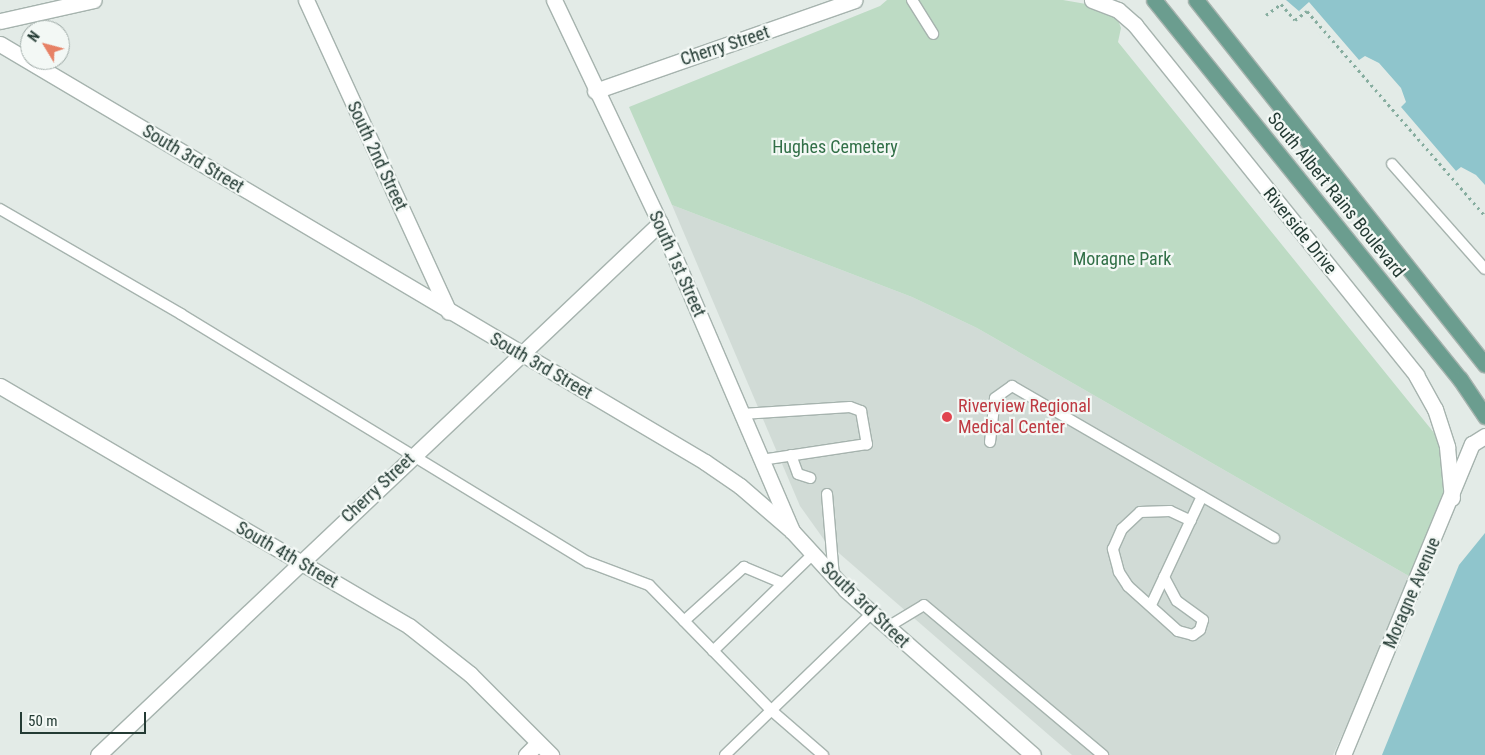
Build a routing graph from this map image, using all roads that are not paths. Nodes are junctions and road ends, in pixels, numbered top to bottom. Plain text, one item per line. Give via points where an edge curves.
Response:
1 (94, 0) edge
2 (306, 0) edge
3 (554, 0) edge
4 (855, 0) edge
5 (912, 0) edge
6 (1092, 0) edge
7 (1154, 0) edge
8 (1196, 0) edge
9 (0, 21) edge
10 (933, 34) dead end
11 (0, 44) edge
12 (595, 91) junction
13 (1392, 164) dead end
14 (0, 209) edge
15 (660, 223) junction
16 (1485, 269) edge
17 (449, 312) junction
18 (520, 353) junction
19 (1485, 364) edge
20 (0, 386) edge
21 (742, 414) junction
22 (1485, 416) edge
23 (1485, 436) edge
24 (990, 442) dead end
25 (413, 455) junction
26 (791, 455) junction
27 (762, 460) junction
28 (810, 478) dead end
29 (827, 494) dead end
30 (1202, 496) junction
31 (1452, 498) junction
32 (1191, 521) junction
33 (792, 531) junction
34 (1274, 538) dead end
35 (813, 554) junction
36 (299, 562) junction
37 (1164, 577) junction
38 (835, 578) junction
39 (782, 583) junction
40 (1152, 605) junction
41 (871, 614) junction
42 (684, 621) junction
43 (886, 628) junction
44 (713, 651) junction
45 (772, 710) junction
46 (538, 743) junction
47 (98, 755) edge
48 (526, 755) edge
49 (551, 755) edge
50 (726, 755) edge
51 (823, 755) edge
52 (1033, 755) edge
53 (1103, 755) edge
54 (1343, 755) edge

1 - 9 street
2 - 17 street, South 2nd Street
3 - 12 street, South 1st Street
4 - 12 street, Cherry Street
5 - 10 lane
6 - 31 street, Riverside Drive via 1118,10 1135,25 1416,375 1435,409 1447,447
7 - 22 main road, South Albert Rains Boulevard via 1460,378
8 - 19 main road, South Albert Rains Boulevard
11 - 17 street, South 3rd Street
12 - 15 street, South 1st Street
13 - 16 lane
14 - 25 lane
15 - 18 street, Cherry Street
15 - 21 street, South 1st Street
17 - 18 street, South 3rd Street
18 - 25 street, Cherry Street
18 - 33 street, South 3rd Street via 705,462 740,486
20 - 36 street, South 4th Street
21 - 26 lane via 850,407 861,411 867,444 822,456
21 - 27 street, South 1st Street
23 - 31 street, Moragne Avenue via 1472,444
24 - 30 lane via 995,398 1012,386
25 - 36 street, Cherry Street
25 - 42 lane via 588,562 649,585
26 - 27 lane
26 - 28 lane via 798,474
27 - 33 street, South 1st Street
29 - 38 lane
30 - 32 lane
30 - 34 lane
31 - 54 street, Moragne Avenue
32 - 37 lane
32 - 40 lane via 1170,511 1140,512 1122,529 1113,550 1119,572 1128,586
33 - 35 street, South 3rd Street
35 - 38 street, South 3rd Street
35 - 39 lane
36 - 46 street, South 4th Street via 408,626 470,674
36 - 47 street, Cherry Street
37 - 40 lane
37 - 40 lane via 1177,601 1203,620 1200,630 1193,635 1178,631
38 - 41 street, South 3rd Street
39 - 42 lane via 744,567
39 - 44 lane
41 - 43 street, South 3rd Street
41 - 45 lane
42 - 44 lane
43 - 52 street, South 3rd Street
43 - 53 lane via 924,605
44 - 45 lane
45 - 50 lane
45 - 51 lane
46 - 48 street
46 - 49 street, South 4th Street

